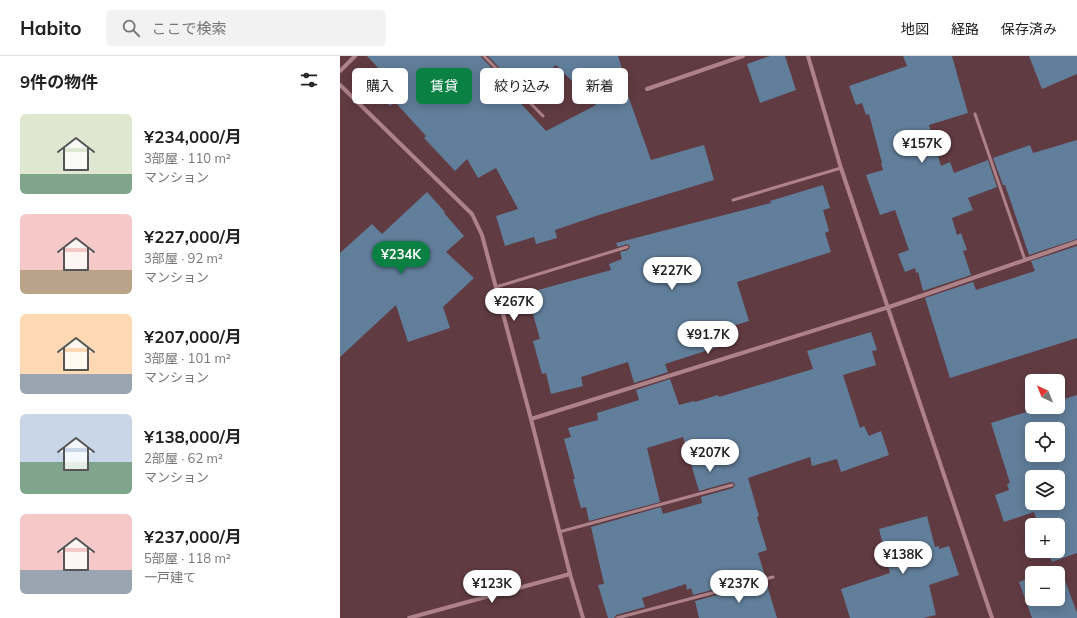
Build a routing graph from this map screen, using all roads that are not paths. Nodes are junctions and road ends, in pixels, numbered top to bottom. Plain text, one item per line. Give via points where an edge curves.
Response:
1 (355, 56) edge
2 (484, 56) edge
3 (743, 56) edge
4 (810, 56) edge
5 (340, 71) edge
6 (340, 85) edge
7 (647, 89) dead end
8 (974, 114) dead end
9 (543, 116) dead end
10 (841, 168) junction
11 (733, 200) dead end
12 (1077, 242) edge
13 (627, 247) dead end
14 (1025, 260) junction
15 (496, 288) junction
16 (889, 307) junction
17 (531, 419) junction
18 (732, 485) dead end
19 (559, 532) junction
20 (570, 574) junction
21 (773, 577) dead end
22 (409, 618) edge
23 (583, 618) edge
24 (616, 618) edge
25 (992, 618) edge

1 - 5 street
2 - 9 lane
3 - 7 street
4 - 10 street
6 - 15 street via 472,214 482,236
8 - 14 lane
10 - 11 lane
10 - 16 street
12 - 14 street
13 - 15 lane
14 - 16 street
15 - 17 street
16 - 17 street
16 - 25 street
17 - 19 street
18 - 19 lane
19 - 20 street
20 - 22 street
20 - 23 street
21 - 24 lane

